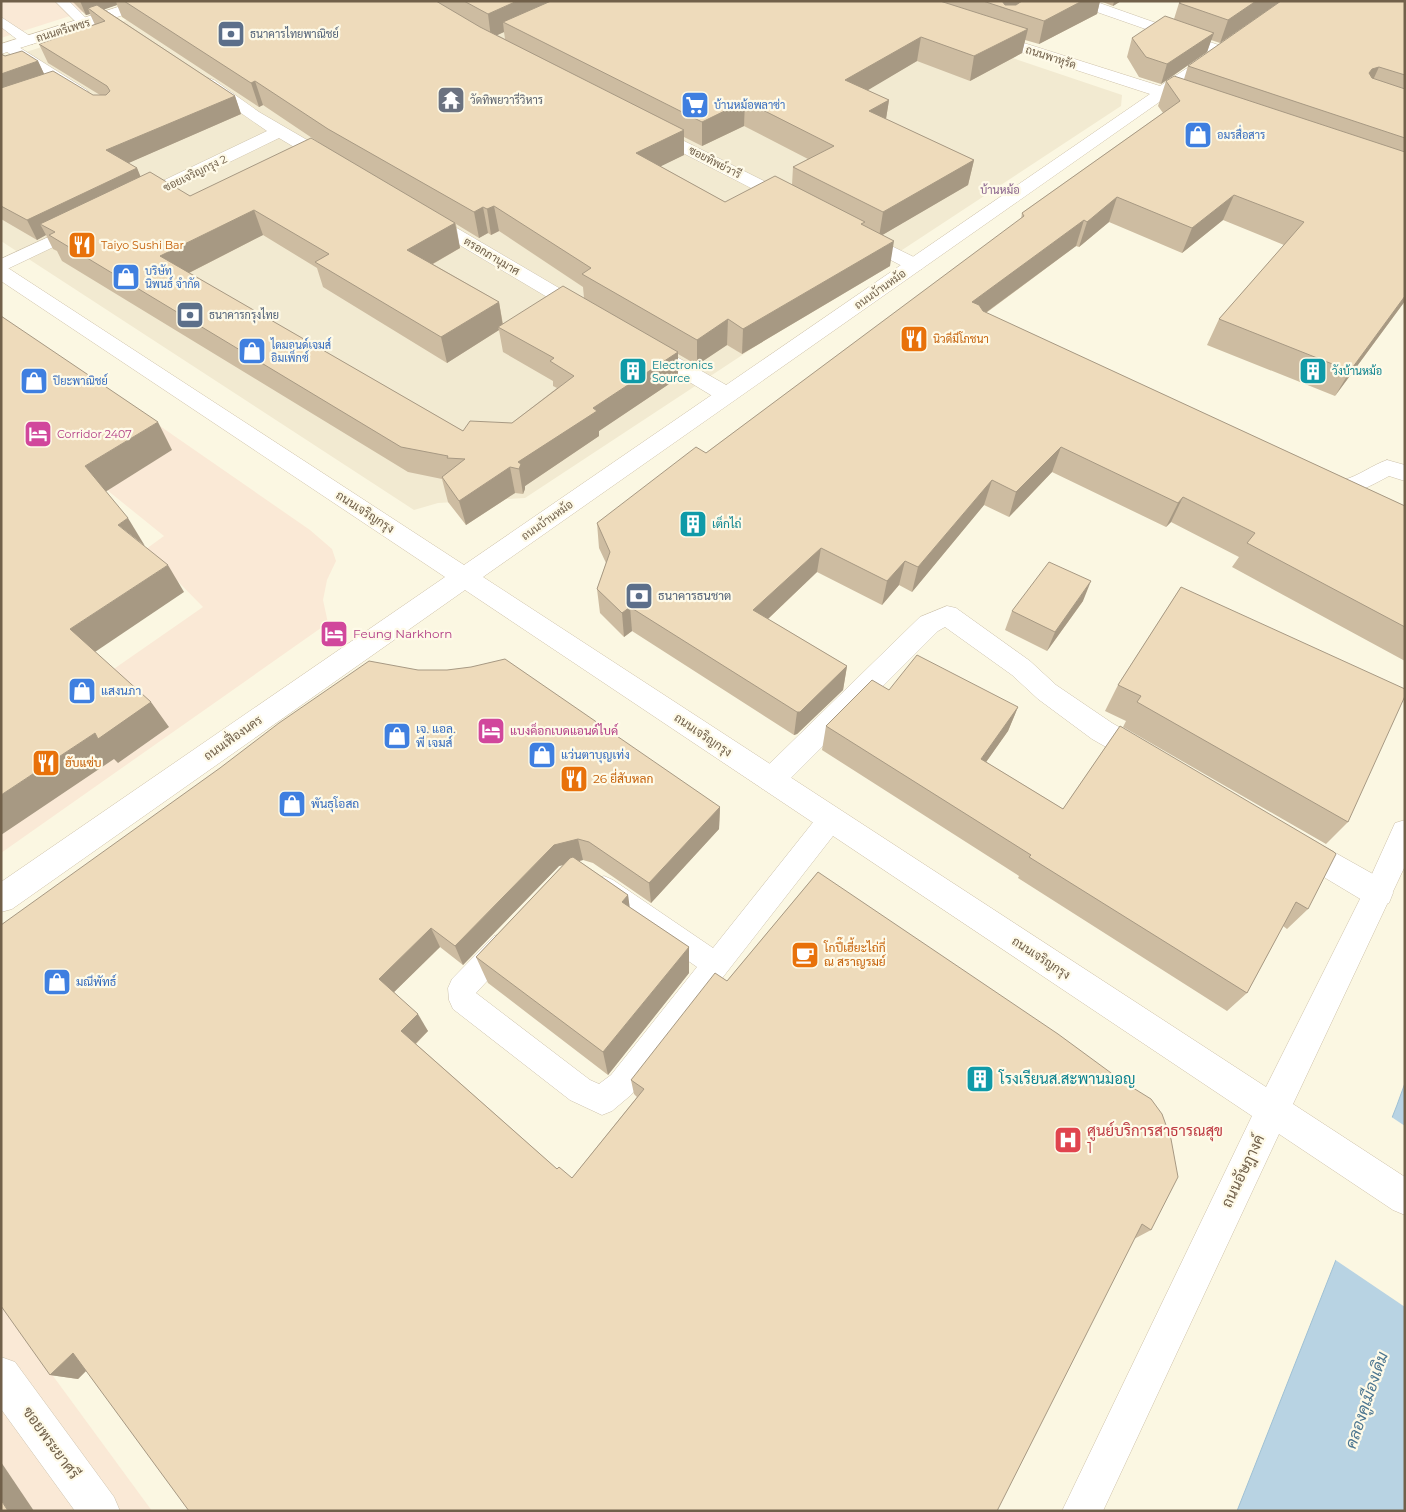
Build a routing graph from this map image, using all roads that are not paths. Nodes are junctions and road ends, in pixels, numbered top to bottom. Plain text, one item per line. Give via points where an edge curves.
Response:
1 (61, 1) edge
2 (153, 1) edge
3 (1079, 1) edge
4 (107, 16) junction
5 (1, 21) edge
6 (85, 23) junction
7 (124, 27) edge
8 (977, 33) edge
9 (28, 40) junction
10 (1238, 40) edge
11 (5, 48) edge
12 (1222, 51) junction
13 (190, 71) edge
14 (63, 81) junction
15 (45, 88) edge
16 (1163, 93) junction
17 (93, 100) edge
18 (1186, 100) edge
19 (640, 124) edge
20 (280, 132) junction
21 (349, 172) edge
22 (124, 207) edge
23 (409, 208) edge
24 (809, 210) edge
25 (98, 219) edge
26 (844, 228) edge
27 (915, 265) junction
28 (1, 266) edge
29 (1, 272) edge
30 (598, 319) edge
31 (632, 339) edge
32 (727, 395) junction
33 (1405, 473) edge
34 (1303, 476) edge
35 (464, 577) junction
36 (1166, 769) edge
37 (771, 780) junction
38 (831, 819) junction
39 (1405, 832) edge
40 (1276, 833) edge
41 (583, 873) edge
42 (1378, 893) junction
43 (1, 899) edge
44 (522, 925) edge
45 (716, 965) junction
46 (1273, 1112) junction
47 (1405, 1198) edge
48 (1, 1376) edge
49 (100, 1511) edge
50 (1082, 1511) edge

1 - 6 lane
2 - 4 street, ถนนตรีเพชร
3 - 12 street
4 - 6 street, ถนนตรีเพชร
4 - 7 street
5 - 9 lane
6 - 9 street, ถนนตรีเพชร
8 - 16 street, ถนนพาหุรัด
9 - 11 street, ถนนตรีเพชร
10 - 12 street, ถนนบ้านหม้อ
11 - 14 street
12 - 16 street, ถนนบ้านหม้อ
13 - 20 street
14 - 15 street
14 - 17 street
16 - 18 street, ถนนพาหุรัด
16 - 27 street, ถนนบ้านหม้อ
19 - 24 street, ซอยทิพย์วารี
20 - 21 street
20 - 22 street, ซอยเจริญกรุง 2
23 - 30 street, ตรอกภานุมาศ
25 - 28 street
26 - 27 street
27 - 32 street, ถนนบ้านหม้อ
29 - 35 street, ถนนเจริญกรุง
31 - 32 street
32 - 35 street, ถนนบ้านหม้อ
33 - 34 street via 1387,468 1343,489 1328,488
35 - 37 street, ถนนเจริญกรุง
35 - 43 street, ถนนเฟื่องนคร
36 - 37 street via 1102,732 947,615 929,624
37 - 38 street, ถนนเจริญกรุง
38 - 45 lane
38 - 46 street, ถนนเจริญกรุง
39 - 42 street, ถนนอัษฎางค์
40 - 42 street
41 - 45 lane
42 - 46 street, ถนนอัษฎางค์
44 - 45 lane via 462,988 463,1000 580,1090 602,1101 621,1085
46 - 47 street, ถนนเจริญกรุง
46 - 50 street, ถนนอัษฎางค์
48 - 49 street, ซอยพระยาศรี

